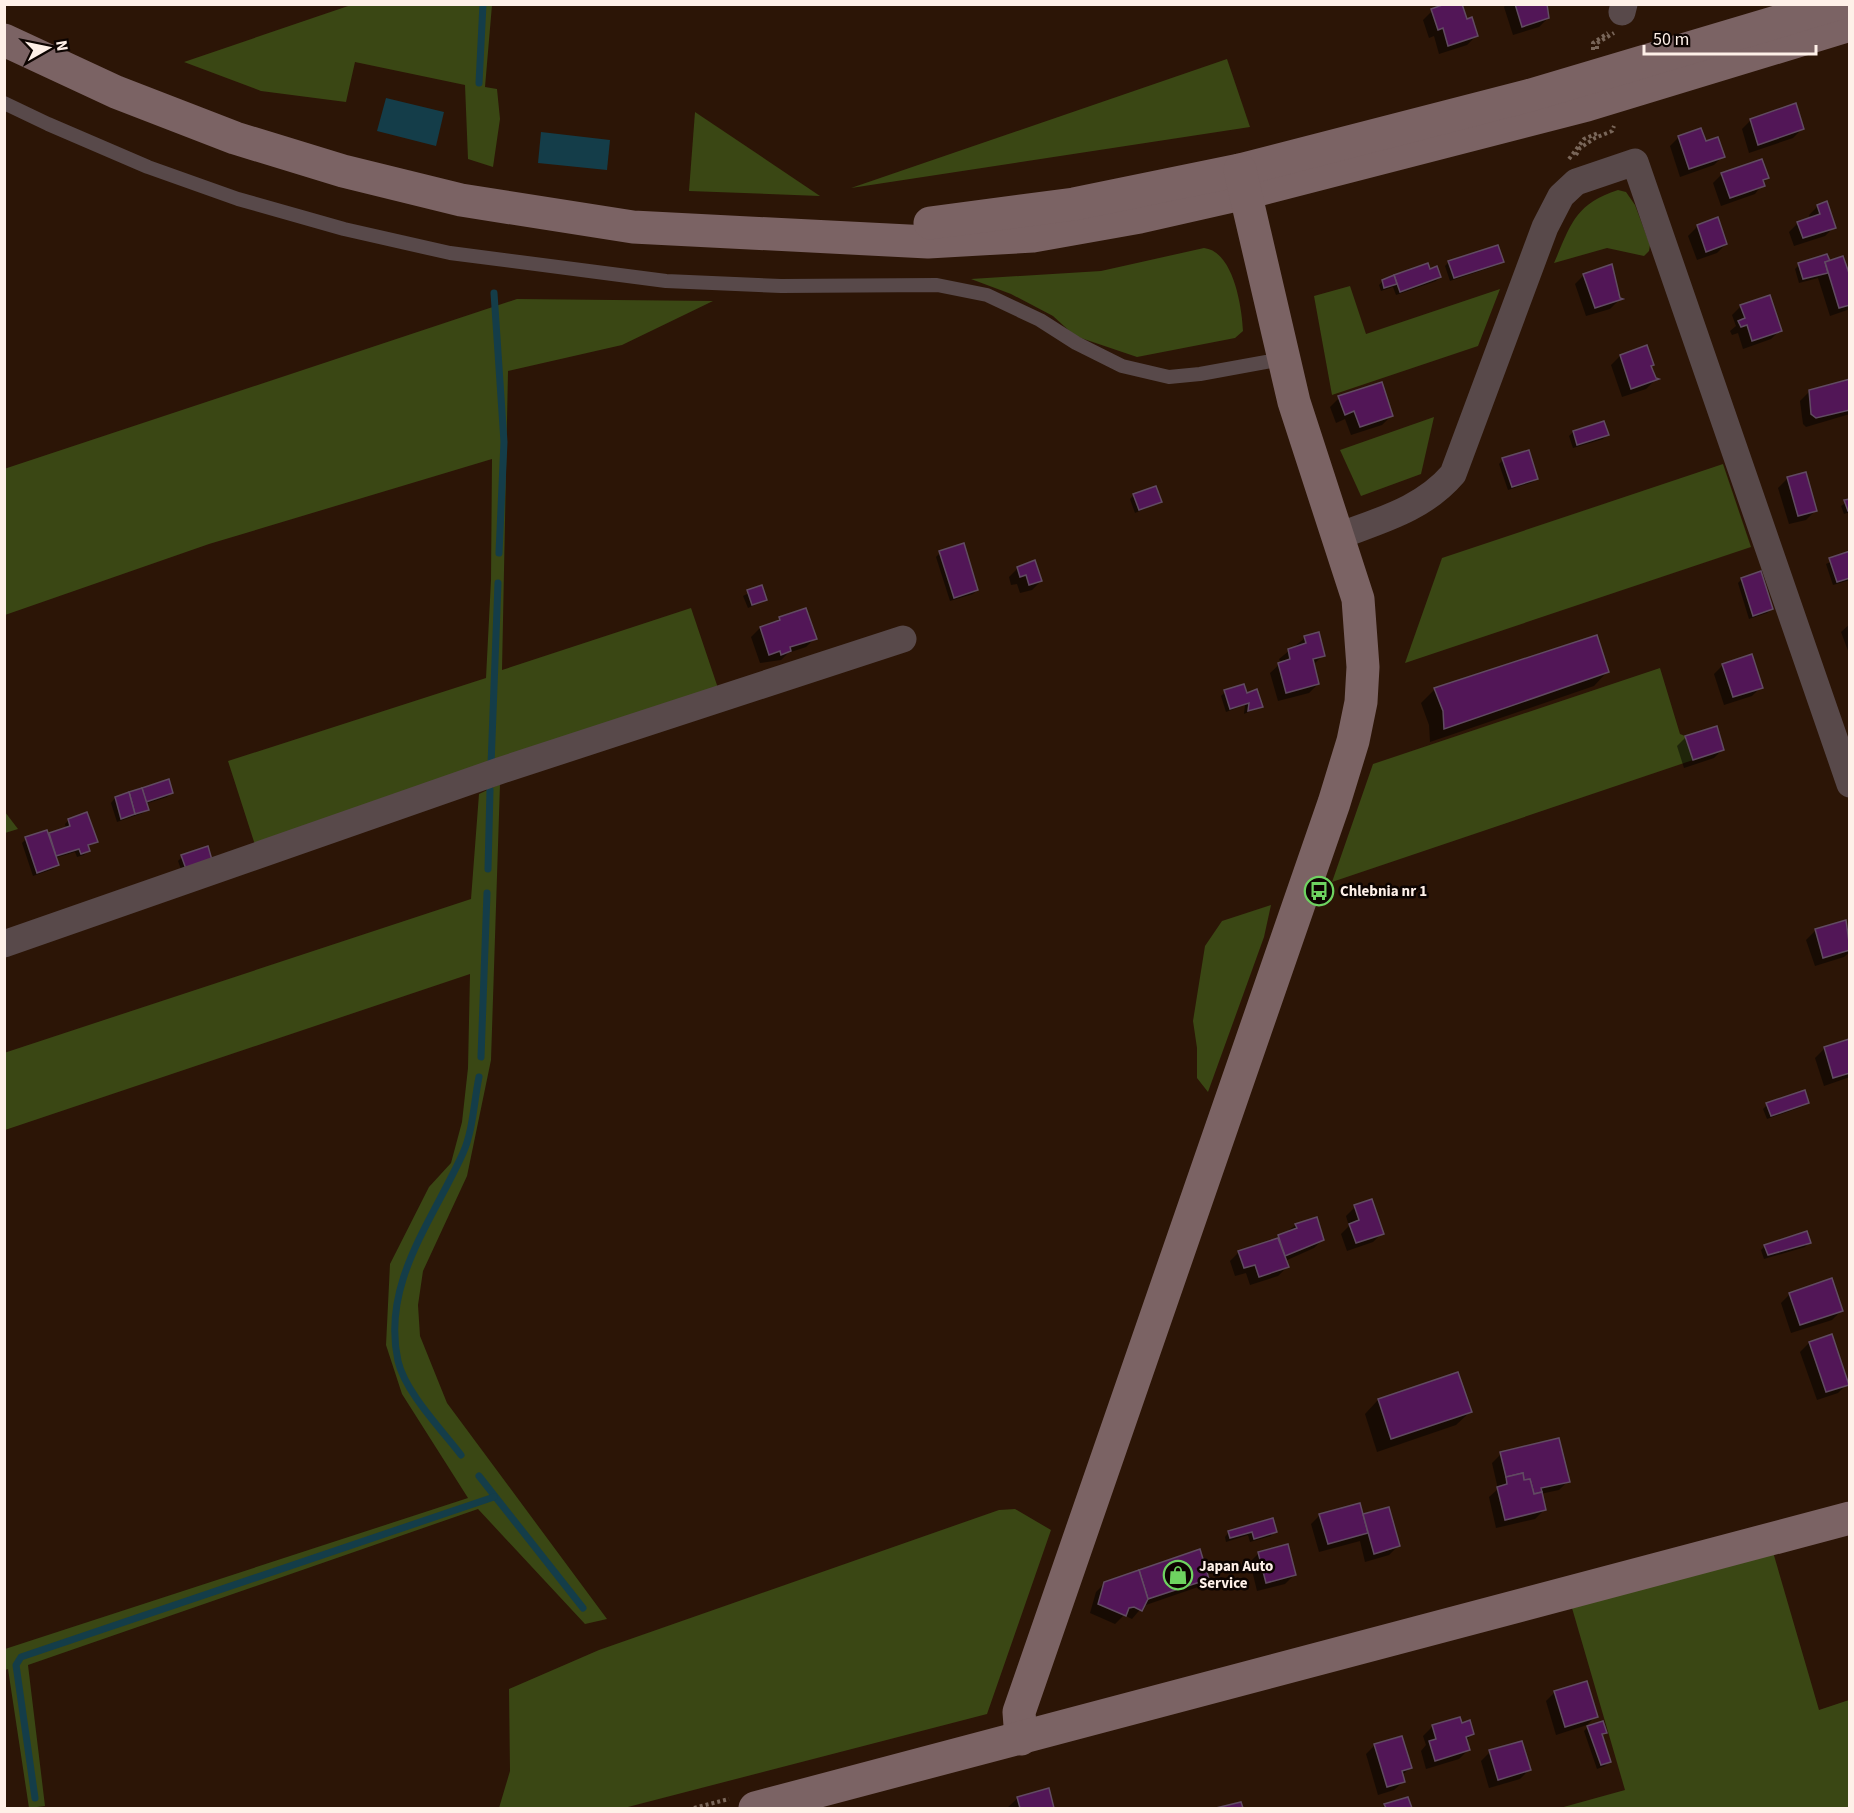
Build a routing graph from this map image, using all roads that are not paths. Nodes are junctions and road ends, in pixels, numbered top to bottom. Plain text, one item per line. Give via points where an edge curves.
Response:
1 (1837, 4) edge
2 (1850, 25) edge
3 (4, 40) edge
4 (4, 103) edge
5 (1243, 182) junction
6 (1283, 359) junction
7 (1339, 536) junction
8 (903, 639) dead end
9 (1850, 784) edge
10 (4, 944) edge
11 (1850, 1518) edge
12 (1021, 1739) junction
13 (755, 1809) edge

1 - 5 street
2 - 5 street via 1587,105
3 - 5 street via 116,92 289,156 404,187 524,212 633,226 928,242 1023,237 1140,217
4 - 6 lane via 148,167 238,199 450,253 666,281 781,286 937,285 987,295 1122,366 1169,376
5 - 6 street
6 - 7 street via 1319,484
7 - 9 street via 1414,506 1439,490 1453,474 1545,227 1561,196 1596,174 1635,162
7 - 12 street via 1358,599 1361,631 1362,691 1353,741 1025,1693 1018,1716
8 - 10 street via 499,771
11 - 12 street
12 - 13 street

